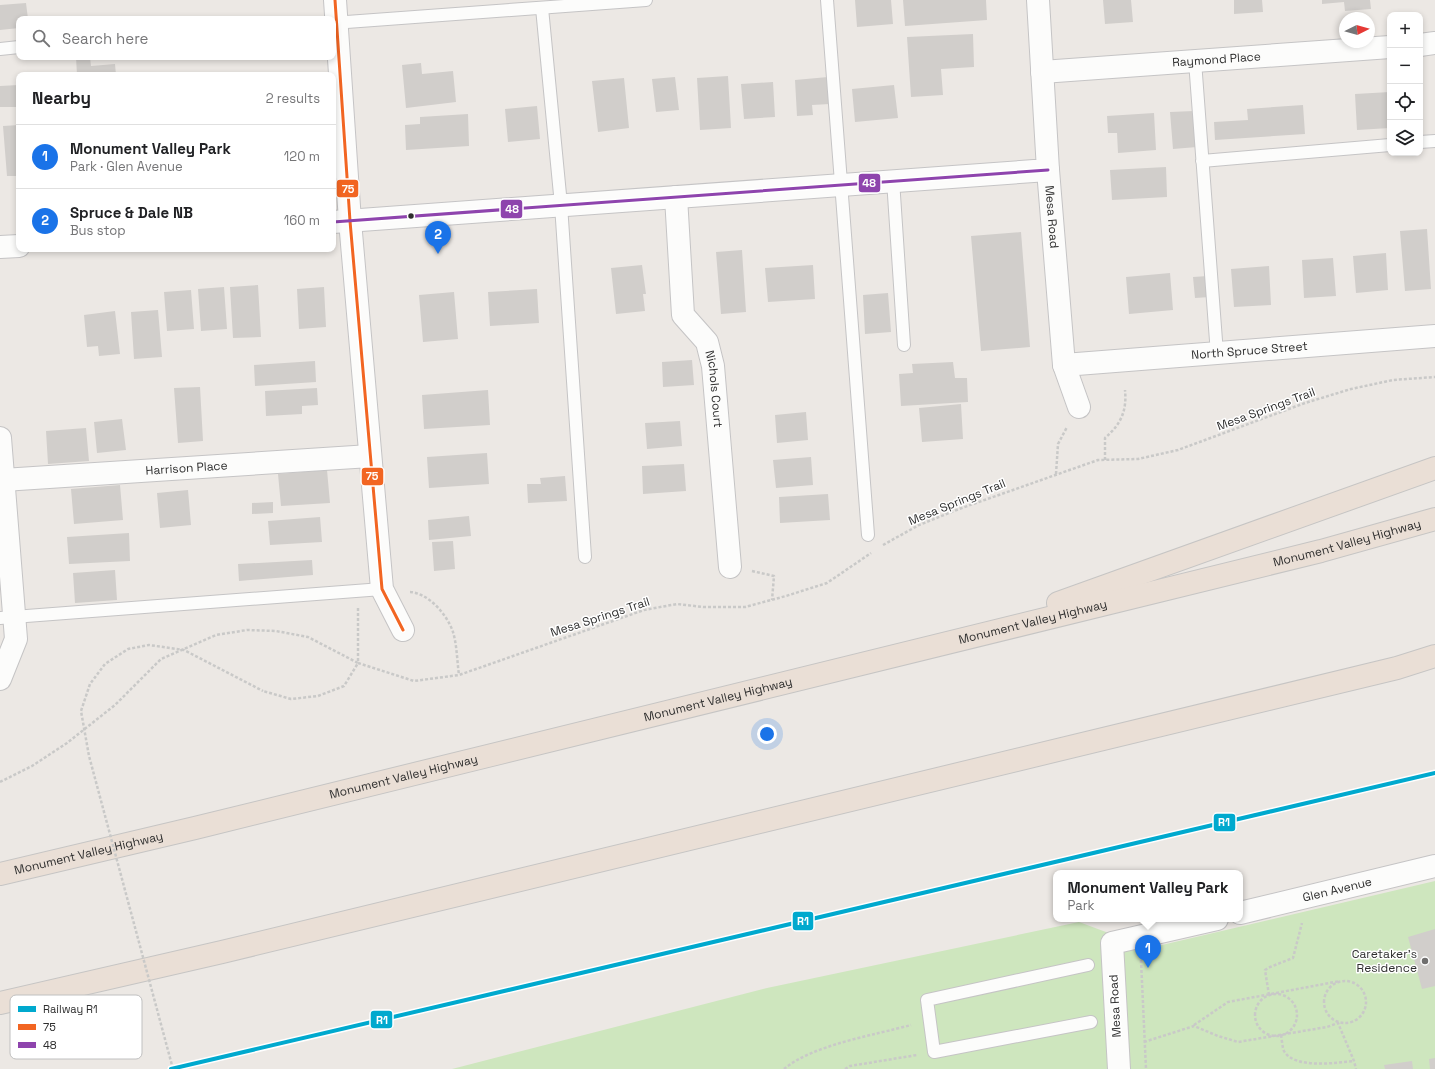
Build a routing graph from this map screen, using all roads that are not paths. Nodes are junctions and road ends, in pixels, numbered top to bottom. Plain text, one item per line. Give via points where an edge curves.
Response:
1 (335, 0) edge
2 (646, 0) edge
3 (827, 0) edge
4 (1038, 0) edge
5 (542, 8) junction
6 (335, 16) edge
7 (336, 23) edge
8 (1435, 43) edge
9 (1423, 44) edge
10 (16, 47) edge
11 (1387, 47) edge
12 (0, 49) edge
13 (336, 56) edge
14 (1194, 61) junction
15 (1042, 72) junction
16 (1435, 141) edge
17 (1423, 142) edge
18 (1387, 145) edge
19 (1202, 161) junction
20 (1048, 170) junction
21 (893, 180) junction
22 (841, 184) junction
23 (676, 197) junction
24 (560, 205) junction
25 (341, 222) edge
26 (16, 246) edge
27 (0, 247) edge
28 (1435, 336) edge
29 (904, 345) dead end
30 (1217, 354) junction
31 (1064, 365) junction
32 (1079, 407) road end
33 (0, 438) edge
34 (370, 456) junction
35 (1435, 468) edge
36 (1, 480) edge
37 (1435, 519) edge
38 (868, 535) dead end
39 (585, 557) dead end
40 (730, 567) road end
41 (382, 589) junction
42 (7, 618) edge
43 (403, 630) dead end
44 (950, 642) junction
45 (1435, 656) edge
46 (1435, 660) edge
47 (1397, 668) junction
48 (0, 679) edge
49 (1435, 866) edge
50 (0, 874) edge
51 (1243, 912) edge
52 (1205, 922) edge
53 (1088, 965) dead end
54 (35, 995) edge
55 (10, 1001) edge
56 (0, 1003) edge
57 (1091, 1022) dead end
58 (1118, 1069) edge

1 - 6 street
2 - 5 lane
3 - 22 lane
4 - 15 street, Mesa Road
5 - 7 lane
5 - 24 lane
8 - 9 street
10 - 12 lane
11 - 14 street, Raymond Place
13 - 25 street
14 - 15 street, Raymond Place
14 - 19 lane
15 - 20 street, Mesa Road
16 - 17 lane
18 - 19 lane
19 - 30 lane
20 - 21 street
20 - 31 street, Mesa Road
21 - 22 street
21 - 29 lane
22 - 23 street
22 - 38 lane
23 - 24 street
23 - 40 street, Nichols Court via 683,315 707,342 713,366
24 - 25 street
24 - 39 lane
25 - 34 street
26 - 27 street
28 - 30 street, North Spruce Street
30 - 31 street, North Spruce Street
31 - 32 street, Mesa Road
33 - 36 street
34 - 36 street, Harrison Place
34 - 41 street
35 - 44 highway
36 - 42 street
37 - 44 highway, Monument Valley Highway via 1321,551
41 - 42 lane
41 - 43 street
42 - 48 street via 16,639
44 - 50 highway, Monument Valley Highway
45 - 47 highway
46 - 47 highway
47 - 54 highway
49 - 51 street, Glen Avenue
52 - 58 street, Mesa Road via 1112,943
53 - 57 lane via 927,1000 934,1052
55 - 56 highway

